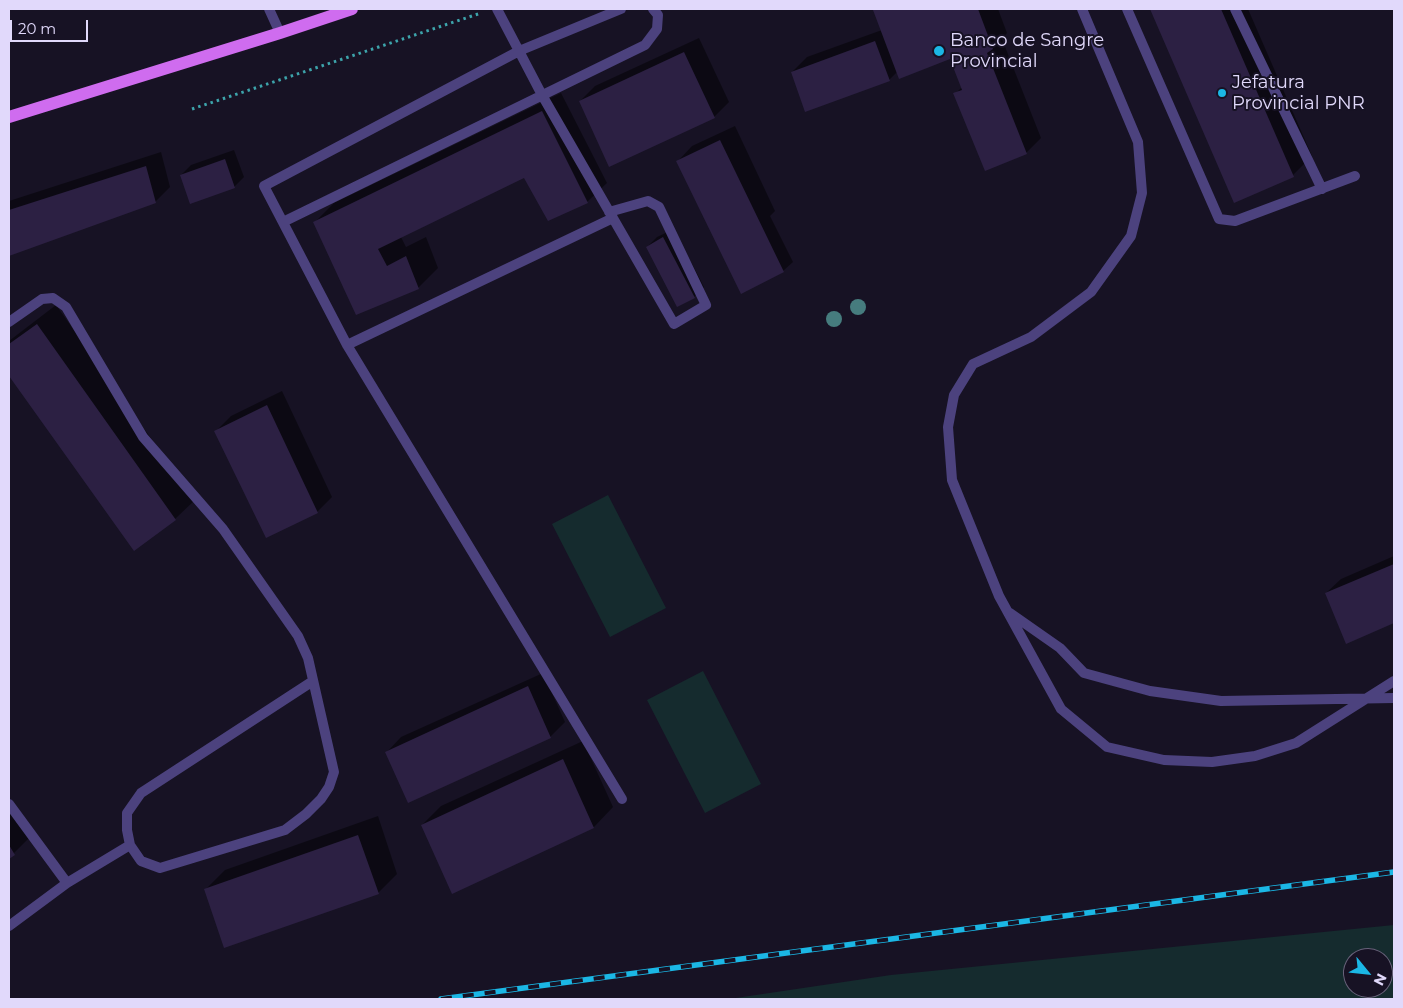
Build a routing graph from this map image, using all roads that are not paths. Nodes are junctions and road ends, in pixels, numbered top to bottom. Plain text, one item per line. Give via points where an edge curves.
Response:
1 (269, 9) edge
2 (352, 9) edge
3 (497, 9) edge
4 (621, 9) edge
5 (653, 9) edge
6 (1082, 9) edge
7 (1127, 9) edge
8 (1235, 9) edge
9 (280, 33) junction
10 (519, 51) junction
11 (542, 95) junction
12 (9, 117) edge
13 (1355, 176) dead end
14 (1322, 189) junction
15 (611, 215) junction
16 (283, 222) junction
17 (9, 322) edge
18 (347, 345) junction
19 (1007, 611) junction
20 (313, 681) junction
21 (1394, 681) edge
22 (1394, 698) edge
23 (1366, 699) junction
24 (622, 799) dead end
25 (9, 804) edge
26 (130, 845) junction
27 (67, 883) junction
28 (9, 926) edge

1 - 9 lane
2 - 9 main road
3 - 10 lane
4 - 10 lane
5 - 11 lane via 658,15 658,28 645,45
6 - 19 lane via 1138,142 1142,193 1131,236 1091,292 1031,337 973,364 954,395 948,427 952,480
7 - 14 lane via 1219,219 1235,221
8 - 14 lane
9 - 12 main road
10 - 11 lane
10 - 16 lane via 264,186
11 - 15 lane
11 - 16 lane
13 - 14 lane
15 - 15 lane via 674,324 706,305 659,207 648,201
15 - 18 lane
16 - 18 lane
17 - 20 lane via 42,299 53,298 66,308 143,438 223,529 298,636 308,658
18 - 24 lane
19 - 23 lane via 1060,648 1084,673 1150,691 1221,701
19 - 23 lane via 1061,709 1107,747 1164,760 1212,762 1255,756 1296,743
20 - 26 lane via 141,793 127,813
20 - 26 lane via 334,772 329,787 306,814 285,830 160,868 142,861
21 - 23 lane
22 - 23 lane
25 - 27 lane
26 - 27 lane
27 - 28 lane

